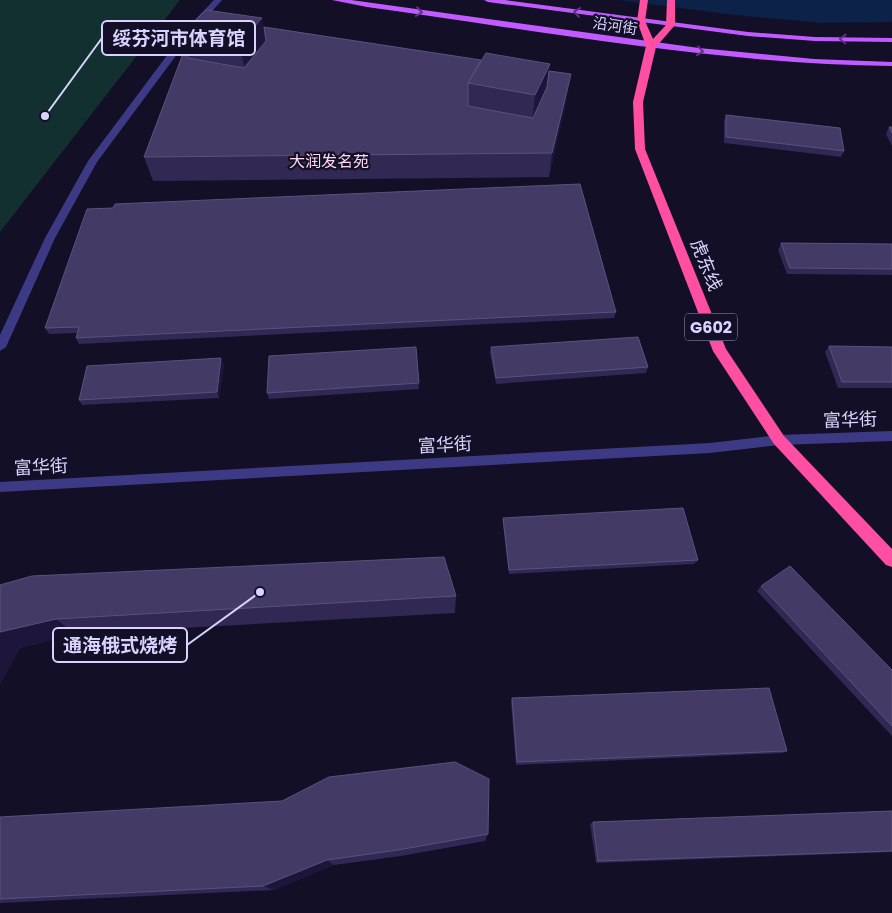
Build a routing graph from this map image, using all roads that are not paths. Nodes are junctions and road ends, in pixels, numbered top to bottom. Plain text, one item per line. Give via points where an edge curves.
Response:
1 (218, 0) edge
2 (336, 0) edge
3 (488, 0) edge
4 (671, 0) edge
5 (644, 3) edge
6 (641, 20) junction
7 (670, 25) junction
8 (892, 40) edge
9 (651, 46) junction
10 (892, 64) edge
11 (0, 347) edge
12 (892, 436) edge
13 (779, 440) junction
14 (0, 487) edge
15 (892, 560) edge

1 - 11 street via 192,28 93,162 50,238
2 -> 9 main road, 沿河街
6 -> 3 main road, 沿河街
4 - 7 highway
5 - 6 highway
6 - 7 main road, 沿河街
6 - 9 highway
8 -> 7 main road, 沿河街 via 780,37
7 - 9 highway, G602
9 -> 10 main road, 沿河街 via 794,62
9 - 13 highway, 虎东线 / G602 via 638,102 640,149 720,351
12 - 13 street, 富华街
13 - 14 street, 富华街 via 710,448
13 - 15 highway, 虎东线 / G602

